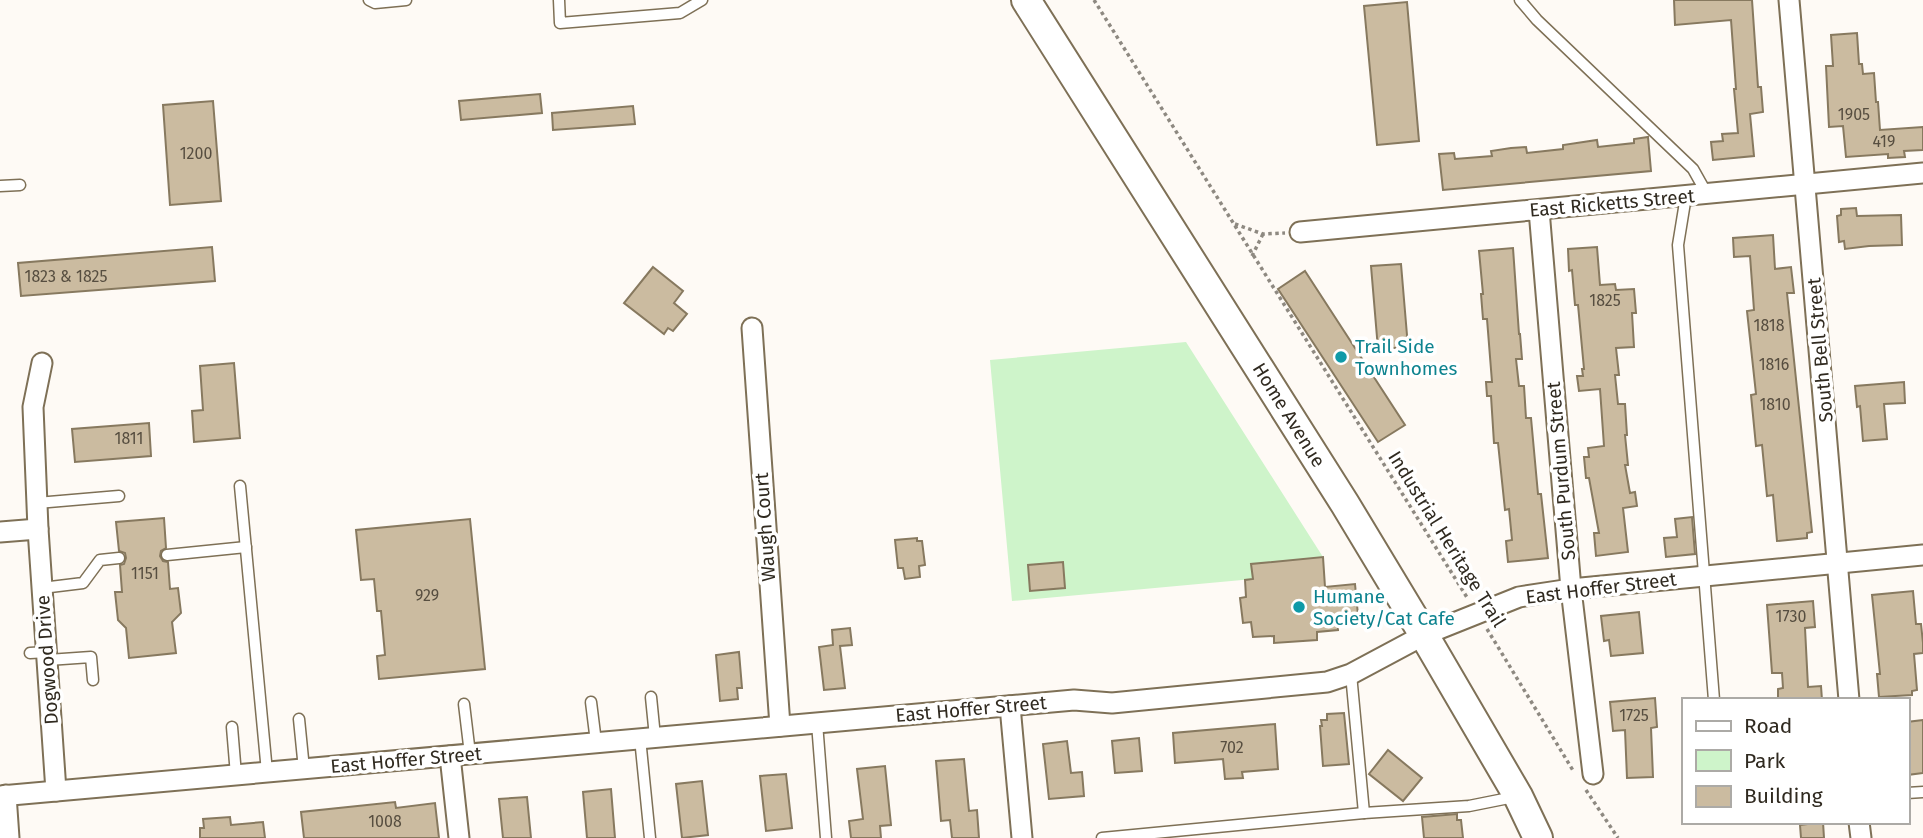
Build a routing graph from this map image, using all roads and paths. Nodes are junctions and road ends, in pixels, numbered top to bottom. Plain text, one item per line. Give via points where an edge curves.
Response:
1 (369, 0) edge
2 (406, 0) edge
3 (559, 0) edge
4 (702, 0) edge
5 (1026, 0) edge
6 (1094, 0) edge
7 (1520, 0) edge
8 (1789, 0) edge
9 (1923, 173) edge
10 (20, 184) dead end
11 (1805, 185) junction
12 (0, 186) edge
13 (1707, 195) junction
14 (1686, 196) junction
15 (1539, 210) junction
16 (1233, 224) junction
17 (1300, 232) joint
18 (1263, 234) junction
19 (1252, 256) junction
20 (752, 328) dead end
21 (42, 363) dead end
22 (240, 486) dead end
23 (120, 496) dead end
24 (37, 503) junction
25 (37, 529) junction
26 (0, 532) edge
27 (246, 547) junction
28 (167, 555) dead end
29 (1923, 555) edge
30 (119, 558) dead end
31 (1839, 564) junction
32 (1704, 576) junction
33 (42, 588) junction
34 (1571, 589) junction
35 (1478, 614) junction
36 (1424, 635) junction
37 (41, 655) junction
38 (1351, 674) junction
39 (93, 680) dead end
40 (651, 697) dead end
41 (1714, 698) edge
42 (1849, 698) edge
43 (591, 702) dead end
44 (464, 704) dead end
45 (1010, 706) junction
46 (299, 719) dead end
47 (817, 723) junction
48 (780, 726) junction
49 (232, 727) dead end
50 (647, 738) junction
51 (596, 742) junction
52 (460, 755) junction
53 (304, 769) junction
54 (267, 772) junction
55 (236, 775) junction
56 (1583, 776) junction
57 (56, 791) junction
58 (3, 796) edge
59 (1518, 796) junction
60 (1364, 813) junction
61 (9, 838) edge
62 (459, 838) edge
63 (650, 838) edge
64 (826, 838) edge
65 (1022, 838) edge
66 (1102, 838) edge
67 (1538, 838) edge
68 (1618, 838) edge

1 - 2 lane
3 - 4 lane via 560,23 680,13
5 - 36 main road, Home Avenue
6 - 16 path, Industrial Heritage Trail
7 - 13 lane via 1693,169
8 - 11 street, South Bell Street
9 - 11 street, East Ricketts Street
10 - 12 lane
11 - 13 street, East Ricketts Street
11 - 31 street, South Bell Street
13 - 14 street, East Ricketts Street
14 - 15 street, East Ricketts Street
14 - 32 lane via 1678,245
15 - 17 street, East Ricketts Street
15 - 34 street, South Purdum Street
16 - 18 path
16 - 19 path, Industrial Heritage Trail
17 - 18 path
18 - 19 path
19 - 35 path, Industrial Heritage Trail
20 - 48 street, Waugh Court
21 - 24 street, Dogwood Drive via 33,407
22 - 27 lane
23 - 24 lane
24 - 25 street, Dogwood Drive
25 - 26 street
25 - 33 street, Dogwood Drive
27 - 28 lane
27 - 54 lane
29 - 31 street, East Hoffer Street
30 - 33 lane via 100,560 83,583
31 - 32 street, East Hoffer Street
31 - 42 street, South Bell Street
32 - 34 street, East Hoffer Street
32 - 41 lane
33 - 37 street, Dogwood Drive
34 - 35 street, East Hoffer Street via 1519,597
34 - 56 street, South Purdum Street
35 - 36 street, East Hoffer Street
35 - 56 path, Industrial Heritage Trail
36 - 38 street, East Hoffer Street
36 - 59 main road, Home Avenue
37 - 39 lane via 91,657
37 - 57 street, Dogwood Drive
38 - 45 street, East Hoffer Street via 1327,682 1112,703 1074,700
38 - 60 lane
40 - 50 lane
43 - 51 lane
44 - 52 lane
45 - 47 street, East Hoffer Street
45 - 65 street
46 - 53 lane
47 - 48 street, East Hoffer Street
47 - 64 lane
48 - 50 street, East Hoffer Street
49 - 55 lane
50 - 51 street, East Hoffer Street
50 - 63 lane
51 - 52 street, East Hoffer Street
52 - 53 street, East Hoffer Street
52 - 62 street
53 - 54 street, East Hoffer Street
54 - 55 street, East Hoffer Street
55 - 57 street, East Hoffer Street
56 - 68 path, Industrial Heritage Trail
57 - 58 street, East Hoffer Street
58 - 61 street
59 - 60 lane via 1469,806
59 - 67 main road, Home Avenue
60 - 66 lane

